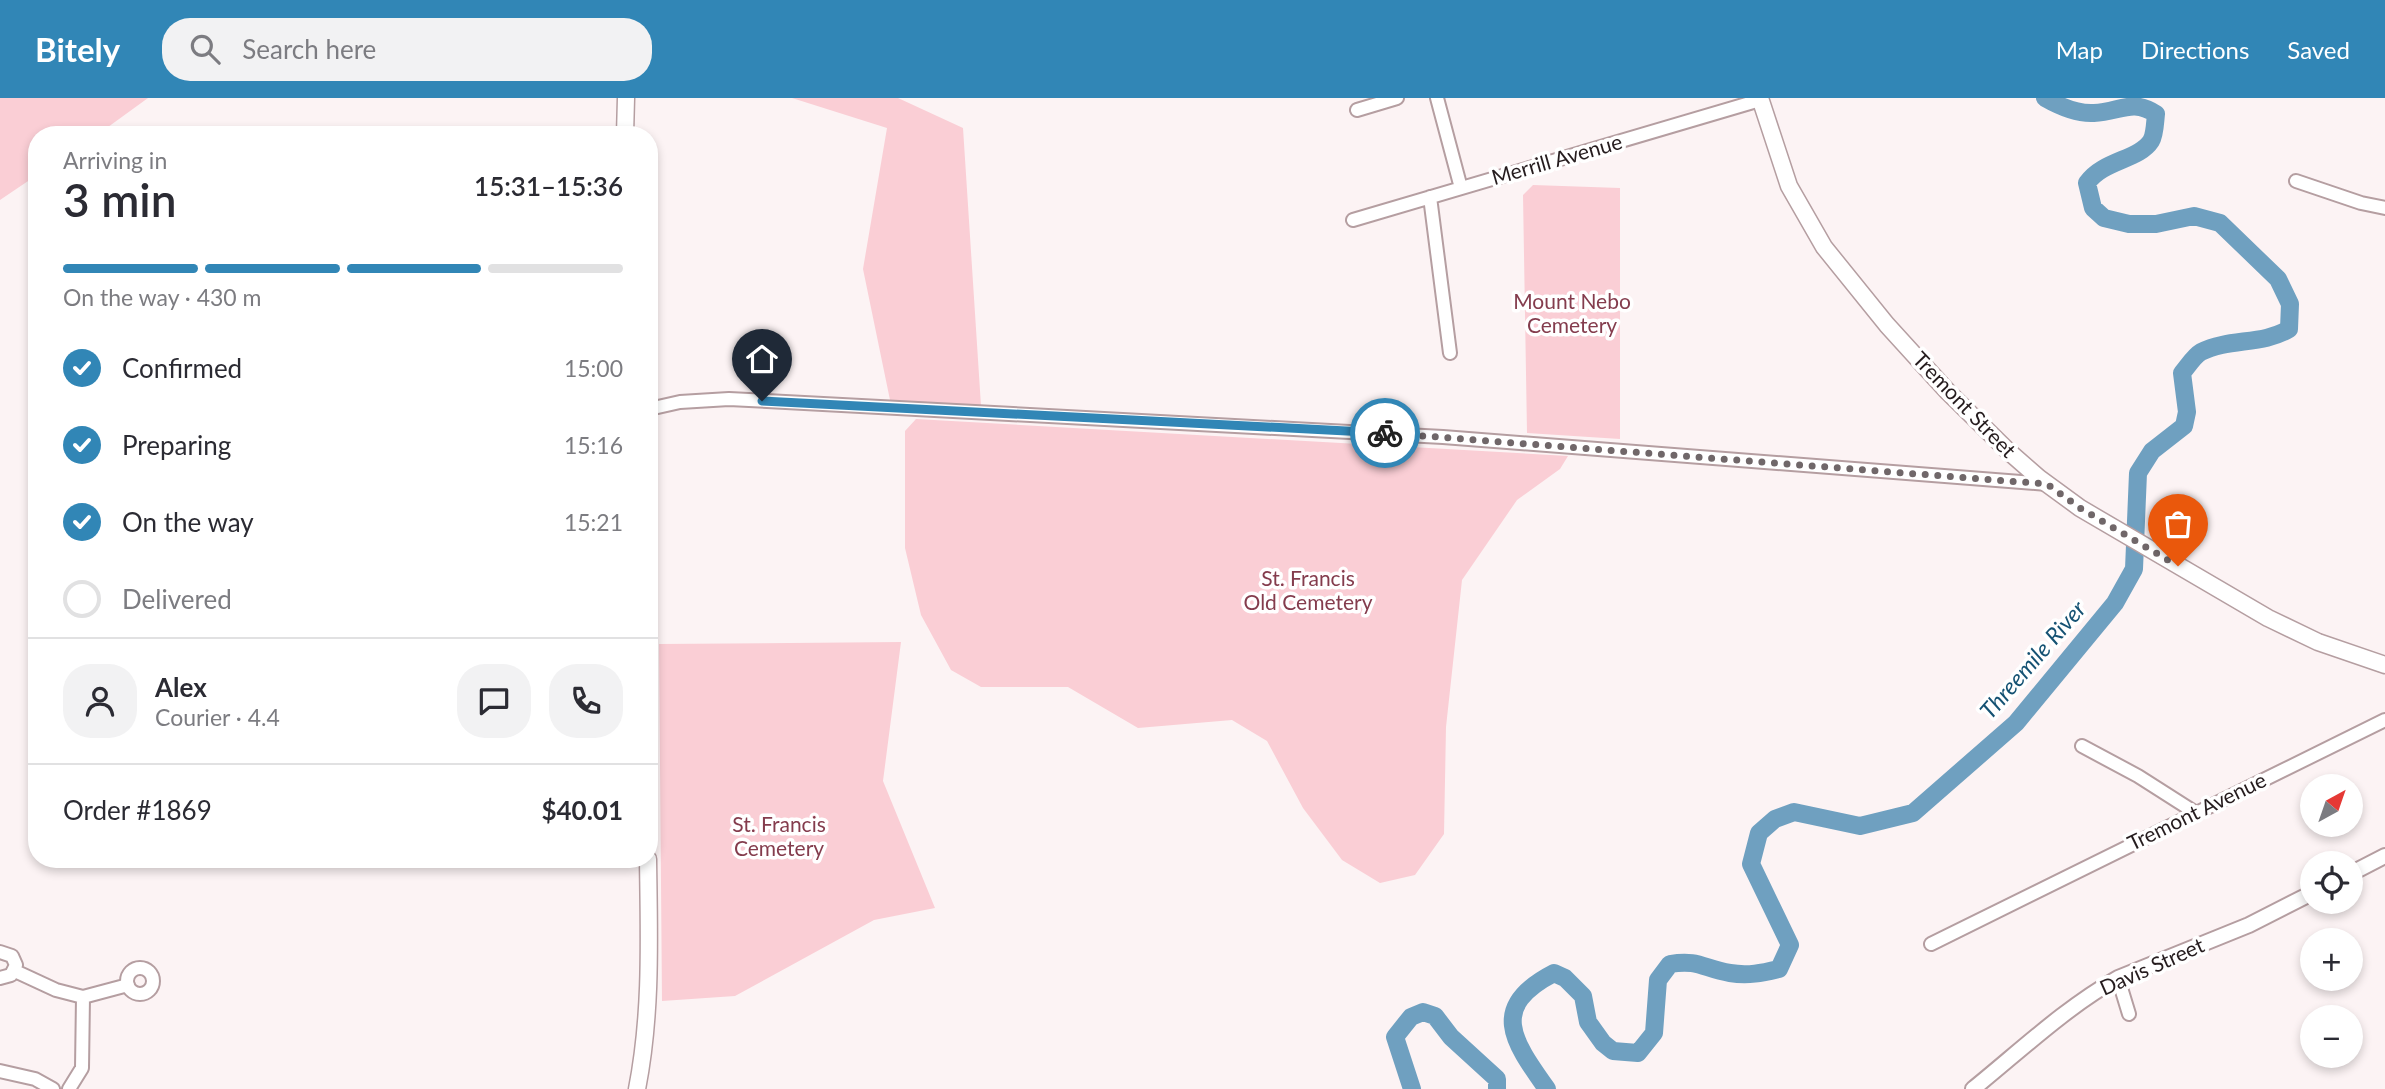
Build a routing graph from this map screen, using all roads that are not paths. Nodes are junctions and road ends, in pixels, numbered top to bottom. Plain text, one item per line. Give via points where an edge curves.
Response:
1 (625, 98) edge
2 (1397, 98) edge
3 (1437, 98) edge
4 (1760, 99) edge
5 (1357, 110) dead end
6 (625, 126) edge
7 (2296, 181) dead end
8 (1461, 188) junction
9 (1430, 197) junction
10 (2385, 208) edge
11 (1353, 220) dead end
12 (1450, 353) dead end
13 (658, 408) edge
14 (2047, 484) junction
15 (2385, 664) edge
16 (2385, 720) edge
17 (2082, 746) dead end
18 (2196, 813) junction
19 (2385, 856) edge
20 (2363, 867) edge
21 (648, 868) edge
22 (2300, 899) edge
23 (1931, 944) dead end
24 (0, 952) edge
25 (15, 971) junction
26 (0, 978) edge
27 (2118, 978) junction
28 (128, 985) dead end
29 (83, 997) junction
30 (2129, 1014) dead end
31 (0, 1070) edge
32 (53, 1089) edge
33 (69, 1089) edge
34 (638, 1089) edge
35 (1973, 1089) edge

1 - 6 main road
2 - 5 street
3 - 8 street
4 - 8 street, Merrill Avenue
4 - 14 main road, Tremont Street via 1789,186 1830,254 1948,392
7 - 10 street
8 - 9 street, Merrill Avenue
9 - 11 street, Merrill Avenue
9 - 12 street
13 - 14 street via 729,399 1269,427
14 - 15 main road, Tremont Street via 2111,527 2289,629
16 - 18 street, Tremont Avenue
17 - 18 street
18 - 23 street, Tremont Avenue
19 - 20 street
21 - 34 main road via 646,1033
22 - 27 street, Davis Street
24 - 25 street via 12,956
25 - 26 street
25 - 29 street
27 - 30 street
27 - 35 street, Davis Street via 2078,1003
28 - 29 street
29 - 33 street via 82,1068
31 - 32 street

